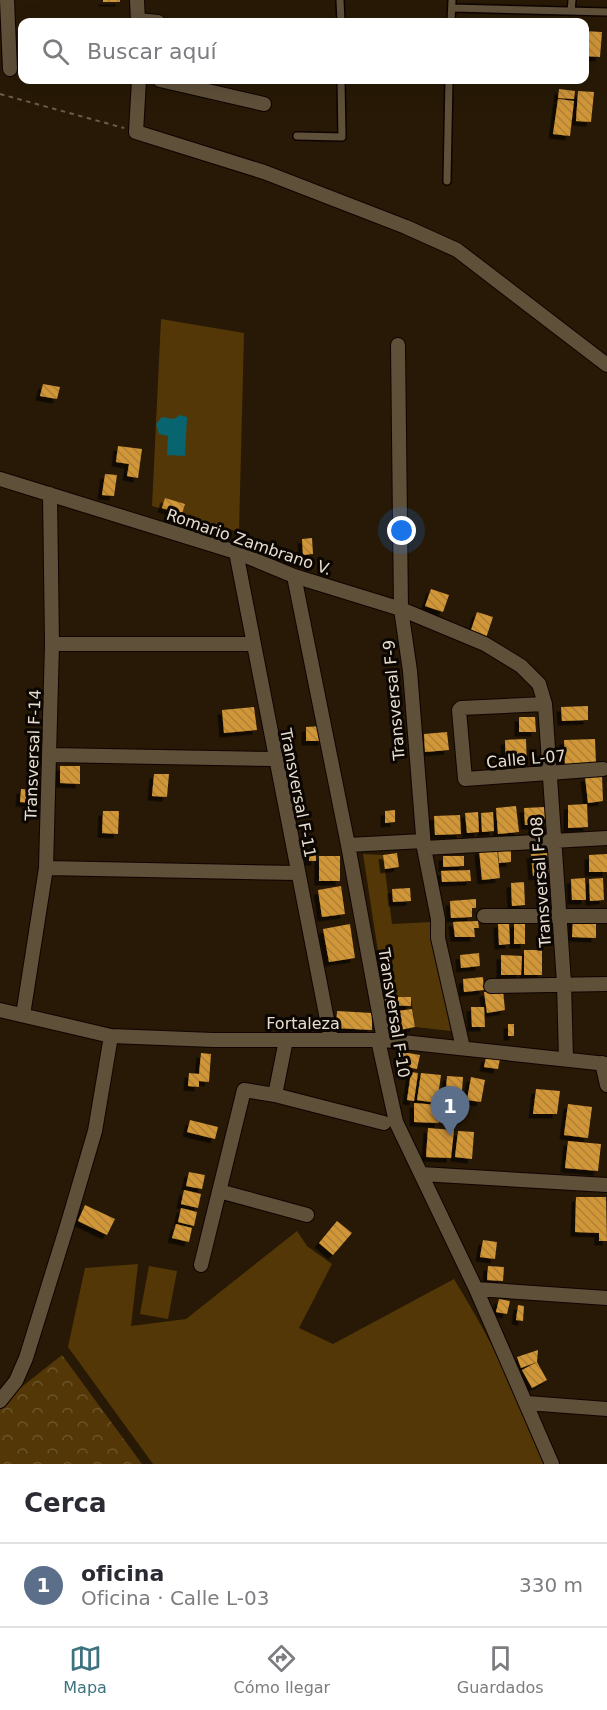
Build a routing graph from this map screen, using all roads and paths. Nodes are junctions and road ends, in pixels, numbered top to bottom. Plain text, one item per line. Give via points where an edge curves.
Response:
1 (7, 0) edge
2 (137, 0) edge
3 (340, 0) edge
4 (452, 0) edge
5 (572, 0) edge
6 (452, 8) junction
7 (571, 11) junction
8 (607, 12) edge
9 (138, 18) edge
10 (341, 18) edge
11 (451, 18) edge
12 (10, 69) dead end
13 (139, 84) edge
14 (177, 84) edge
15 (341, 84) edge
16 (449, 84) edge
17 (0, 94) edge
18 (264, 104) dead end
19 (136, 132) junction
20 (297, 136) dead end
21 (447, 181) dead end
22 (398, 345) dead end
23 (607, 365) edge
24 (0, 479) edge
25 (50, 494) junction
26 (236, 552) junction
27 (294, 576) junction
28 (401, 609) junction
29 (52, 644) junction
30 (253, 644) junction
31 (545, 704) junction
32 (50, 755) junction
33 (275, 759) junction
34 (603, 769) dead end
35 (551, 772) junction
36 (607, 838) edge
37 (555, 842) junction
38 (423, 844) junction
39 (348, 845) junction
40 (46, 868) junction
41 (297, 873) junction
42 (484, 916) dead end
43 (607, 916) edge
44 (559, 917) junction
45 (564, 984) junction
46 (607, 984) edge
47 (491, 986) dead end
48 (0, 1010) edge
49 (23, 1015) junction
50 (111, 1036) junction
51 (286, 1040) junction
52 (331, 1040) junction
53 (381, 1040) junction
54 (463, 1048) junction
55 (566, 1059) junction
56 (604, 1063) edge
57 (607, 1085) edge
58 (275, 1095) junction
59 (384, 1123) dead end
60 (421, 1173) junction
61 (607, 1185) edge
62 (219, 1191) junction
63 (307, 1215) dead end
64 (201, 1264) dead end
65 (476, 1289) junction
66 (607, 1298) edge
67 (0, 1401) edge
68 (527, 1402) junction
69 (607, 1409) edge
70 (552, 1464) edge

1 - 12 street
2 - 9 street
3 - 10 lane
4 - 6 lane
5 - 7 lane
6 - 7 lane
6 - 11 lane
7 - 8 lane
13 - 19 street
14 - 18 street
15 - 20 lane via 342,137
16 - 21 lane
17 - 19 path
19 - 23 street via 275,177 457,250
22 - 28 street, Transversal F-9
24 - 25 street, Romario Zambrano V.
25 - 26 street, Romario Zambrano V.
25 - 29 street, Transversal F-14
26 - 27 street, Romario Zambrano V.
26 - 30 street, Transversal F-11
27 - 28 street, Romario Zambrano V.
27 - 39 street, Transversal F-10
28 - 31 street, Romario Zambrano V. via 485,644 521,666 539,684
28 - 38 street, Transversal F-9 via 410,671
29 - 30 street
29 - 32 street, Transversal F-14
30 - 33 street, Transversal F-11
31 - 35 street, Transversal F-08
31 - 35 street, Calle L-07 via 461,708 462,774 468,781
32 - 33 street
32 - 40 street, Transversal F-14
33 - 41 street, Transversal F-11
34 - 35 street, Calle L-07
35 - 37 street, Transversal F-08
36 - 37 street
37 - 38 street
37 - 44 street, Transversal F-08
38 - 39 street
38 - 54 street, Transversal F-9 via 438,938
39 - 53 street, Transversal F-10
40 - 41 street
40 - 49 street, Transversal F-14
41 - 52 street, Transversal F-11
42 - 44 street
43 - 44 street
44 - 45 street, Transversal F-08
45 - 46 street
45 - 47 street
45 - 55 street, Transversal F-08
48 - 49 street, Fortaleza
49 - 50 street, Fortaleza
50 - 51 street, Fortaleza
50 - 67 street via 95,1131 67,1227 26,1358 16,1382
51 - 52 street, Fortaleza
51 - 58 street
52 - 53 street, Fortaleza
53 - 54 street, Fortaleza
53 - 60 street, Transversal F-10 via 396,1122
54 - 55 street, Fortaleza
55 - 56 street, Fortaleza
56 - 57 street
58 - 59 street
58 - 62 street via 244,1090
60 - 61 street
60 - 65 street, Transversal F-10
62 - 63 street
62 - 64 street
65 - 66 street
65 - 68 street, Transversal F-10
68 - 69 street
68 - 70 street, Transversal F-10

